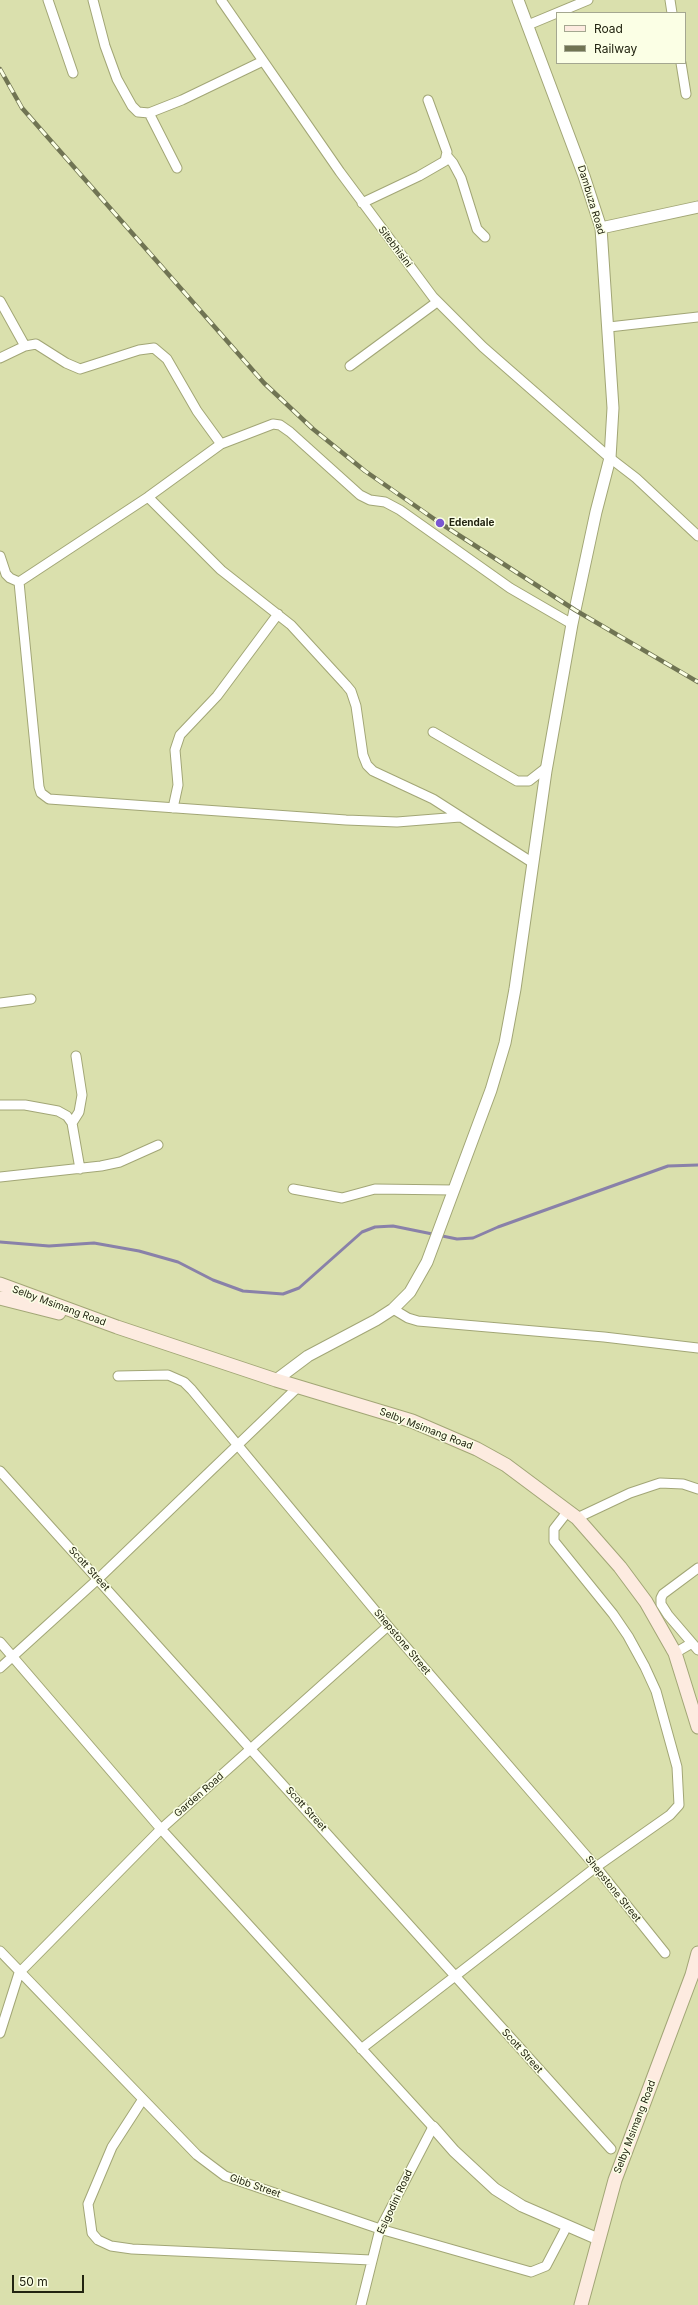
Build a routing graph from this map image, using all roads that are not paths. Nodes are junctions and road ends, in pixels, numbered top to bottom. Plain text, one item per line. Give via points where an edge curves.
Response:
1 (48, 0) edge
2 (93, 0) edge
3 (221, 0) edge
4 (518, 0) edge
5 (588, 0) edge
6 (670, 0) edge
7 (559, 12) edge
8 (672, 12) edge
9 (556, 13) edge
10 (528, 25) junction
11 (263, 61) junction
12 (681, 64) edge
13 (73, 73) dead end
14 (686, 94) dead end
15 (428, 100) dead end
16 (149, 113) junction
17 (447, 156) junction
18 (177, 168) dead end
19 (362, 203) junction
20 (698, 207) edge
21 (601, 228) junction
22 (485, 236) dead end
23 (0, 301) edge
24 (437, 302) junction
25 (698, 318) edge
26 (609, 327) junction
27 (25, 346) junction
28 (0, 358) edge
29 (350, 366) dead end
30 (221, 444) junction
31 (610, 458) junction
32 (148, 497) junction
33 (698, 536) edge
34 (0, 556) edge
35 (19, 582) junction
36 (278, 614) junction
37 (572, 624) junction
38 (433, 732) dead end
39 (547, 767) junction
40 (173, 808) junction
41 (460, 817) junction
42 (533, 863) junction
43 (31, 999) dead end
44 (0, 1003) edge
45 (76, 1056) dead end
46 (0, 1105) edge
47 (72, 1122) junction
48 (158, 1145) dead end
49 (80, 1169) junction
50 (0, 1177) edge
51 (293, 1189) dead end
52 (453, 1190) junction
53 (0, 1284) edge
54 (0, 1298) edge
55 (393, 1309) junction
56 (117, 1327) junction
57 (698, 1348) edge
58 (118, 1376) dead end
59 (276, 1380) junction
60 (298, 1387) junction
61 (239, 1445) junction
62 (0, 1471) edge
63 (698, 1489) edge
64 (573, 1514) junction
65 (698, 1568) edge
66 (98, 1579) junction
67 (388, 1626) junction
68 (0, 1642) edge
69 (695, 1647) edge
70 (675, 1653) junction
71 (12, 1657) junction
72 (0, 1668) edge
73 (698, 1726) edge
74 (252, 1749) junction
75 (161, 1829) junction
76 (596, 1867) junction
77 (0, 1951) edge
78 (698, 1952) edge
79 (665, 1953) dead end
80 (19, 1972) junction
81 (454, 1976) junction
82 (0, 2033) edge
83 (361, 2049) junction
84 (143, 2099) junction
85 (433, 2127) junction
86 (611, 2149) dead end
87 (567, 2226) junction
88 (380, 2229) junction
89 (598, 2239) junction
90 (371, 2260) junction
91 (360, 2305) edge
92 (581, 2305) edge

1 - 13 street
2 - 16 street via 107,52 120,85 135,110 144,114
3 - 11 street, Sitebhisini
4 - 10 street, Dambuza Road
5 - 7 street
6 - 8 street
9 - 10 street
10 - 21 street, Dambuza Road
11 - 16 street
11 - 19 street, Sitebhisini
12 - 14 street
15 - 17 street
16 - 18 street
17 - 19 street via 441,165
17 - 22 street via 461,178 477,229
19 - 24 street, Sitebhisini
20 - 21 street
21 - 26 street, Dambuza Road
23 - 27 street
24 - 29 street
24 - 31 street, Sitebhisini via 483,347
25 - 26 street
26 - 31 street, Dambuza Road via 614,416
27 - 28 street
27 - 30 street via 40,345 66,363 80,369 146,348 159,351 168,359 197,410
30 - 32 street
30 - 37 street via 269,424 280,425 360,495 370,500 385,502 400,510 510,588
31 - 33 street, Sitebhisini via 636,478
31 - 37 street, Dambuza Road
32 - 35 street
32 - 36 street via 212,562
34 - 35 street via 6,574
35 - 40 street via 41,793 54,801
36 - 40 street via 217,696 180,735 175,750 178,785
36 - 41 street via 351,691 367,765 373,771 433,799
37 - 39 street, Dambuza Road
38 - 39 street via 517,781 529,781
39 - 42 street, Dambuza Road
40 - 41 street via 397,822
41 - 42 street
42 - 52 street, Dambuza Road via 505,1043 491,1090
43 - 44 street
45 - 47 street via 82,1094 78,1112
46 - 47 street via 25,1105 58,1111
47 - 49 street
48 - 49 street via 120,1162
49 - 50 street
51 - 52 street via 342,1198 375,1189
52 - 55 street, Dambuza Road via 427,1262 410,1292
53 - 56 main road, Selby Msimang Road
54 - 56 main road, Selby Msimang Road
55 - 57 street via 418,1321
55 - 59 street, Dambuza Road via 369,1325 308,1356
56 - 59 main road, Selby Msimang Road
58 - 61 street, Shepstone Street via 160,1374 184,1382
59 - 60 main road, Selby Msimang Road
60 - 61 street
60 - 64 main road, Selby Msimang Road via 412,1421 471,1446 506,1465
61 - 66 street
61 - 67 street, Shepstone Street
62 - 66 street, Scott Street
63 - 64 street via 683,1484 660,1483
64 - 70 main road, Selby Msimang Road via 620,1567 646,1602
64 - 76 street via 554,1529 554,1541 613,1614 645,1667 656,1690 677,1767 679,1787 679,1805 670,1815
65 - 69 street via 661,1598 661,1604 668,1615
66 - 71 street
66 - 74 street, Scott Street
67 - 74 street, Garden Road
67 - 76 street, Shepstone Street
68 - 71 street
69 - 70 street
70 - 73 main road, Selby Msimang Road
71 - 72 street
71 - 75 street
74 - 75 street, Garden Road
74 - 81 street, Scott Street
75 - 80 street, Garden Road
75 - 83 street
76 - 79 street, Shepstone Street
76 - 81 street
77 - 80 street, Gibb Street
78 - 89 main road, Selby Msimang Road via 692,1975 615,2180
80 - 82 street
80 - 84 street, Gibb Street
81 - 83 street
81 - 86 street, Scott Street
83 - 85 street
84 - 88 street, Gibb Street via 197,2155 225,2176
84 - 90 street via 112,2147 88,2204 92,2233 98,2240 111,2246 132,2250
85 - 87 street via 454,2151 495,2189 522,2206
85 - 88 street, Esigodini Road
87 - 88 street, Gibb Street via 546,2266 530,2272
87 - 89 street
88 - 90 street, Esigodini Road
89 - 92 main road, Selby Msimang Road
90 - 91 street, Esigodini Road

